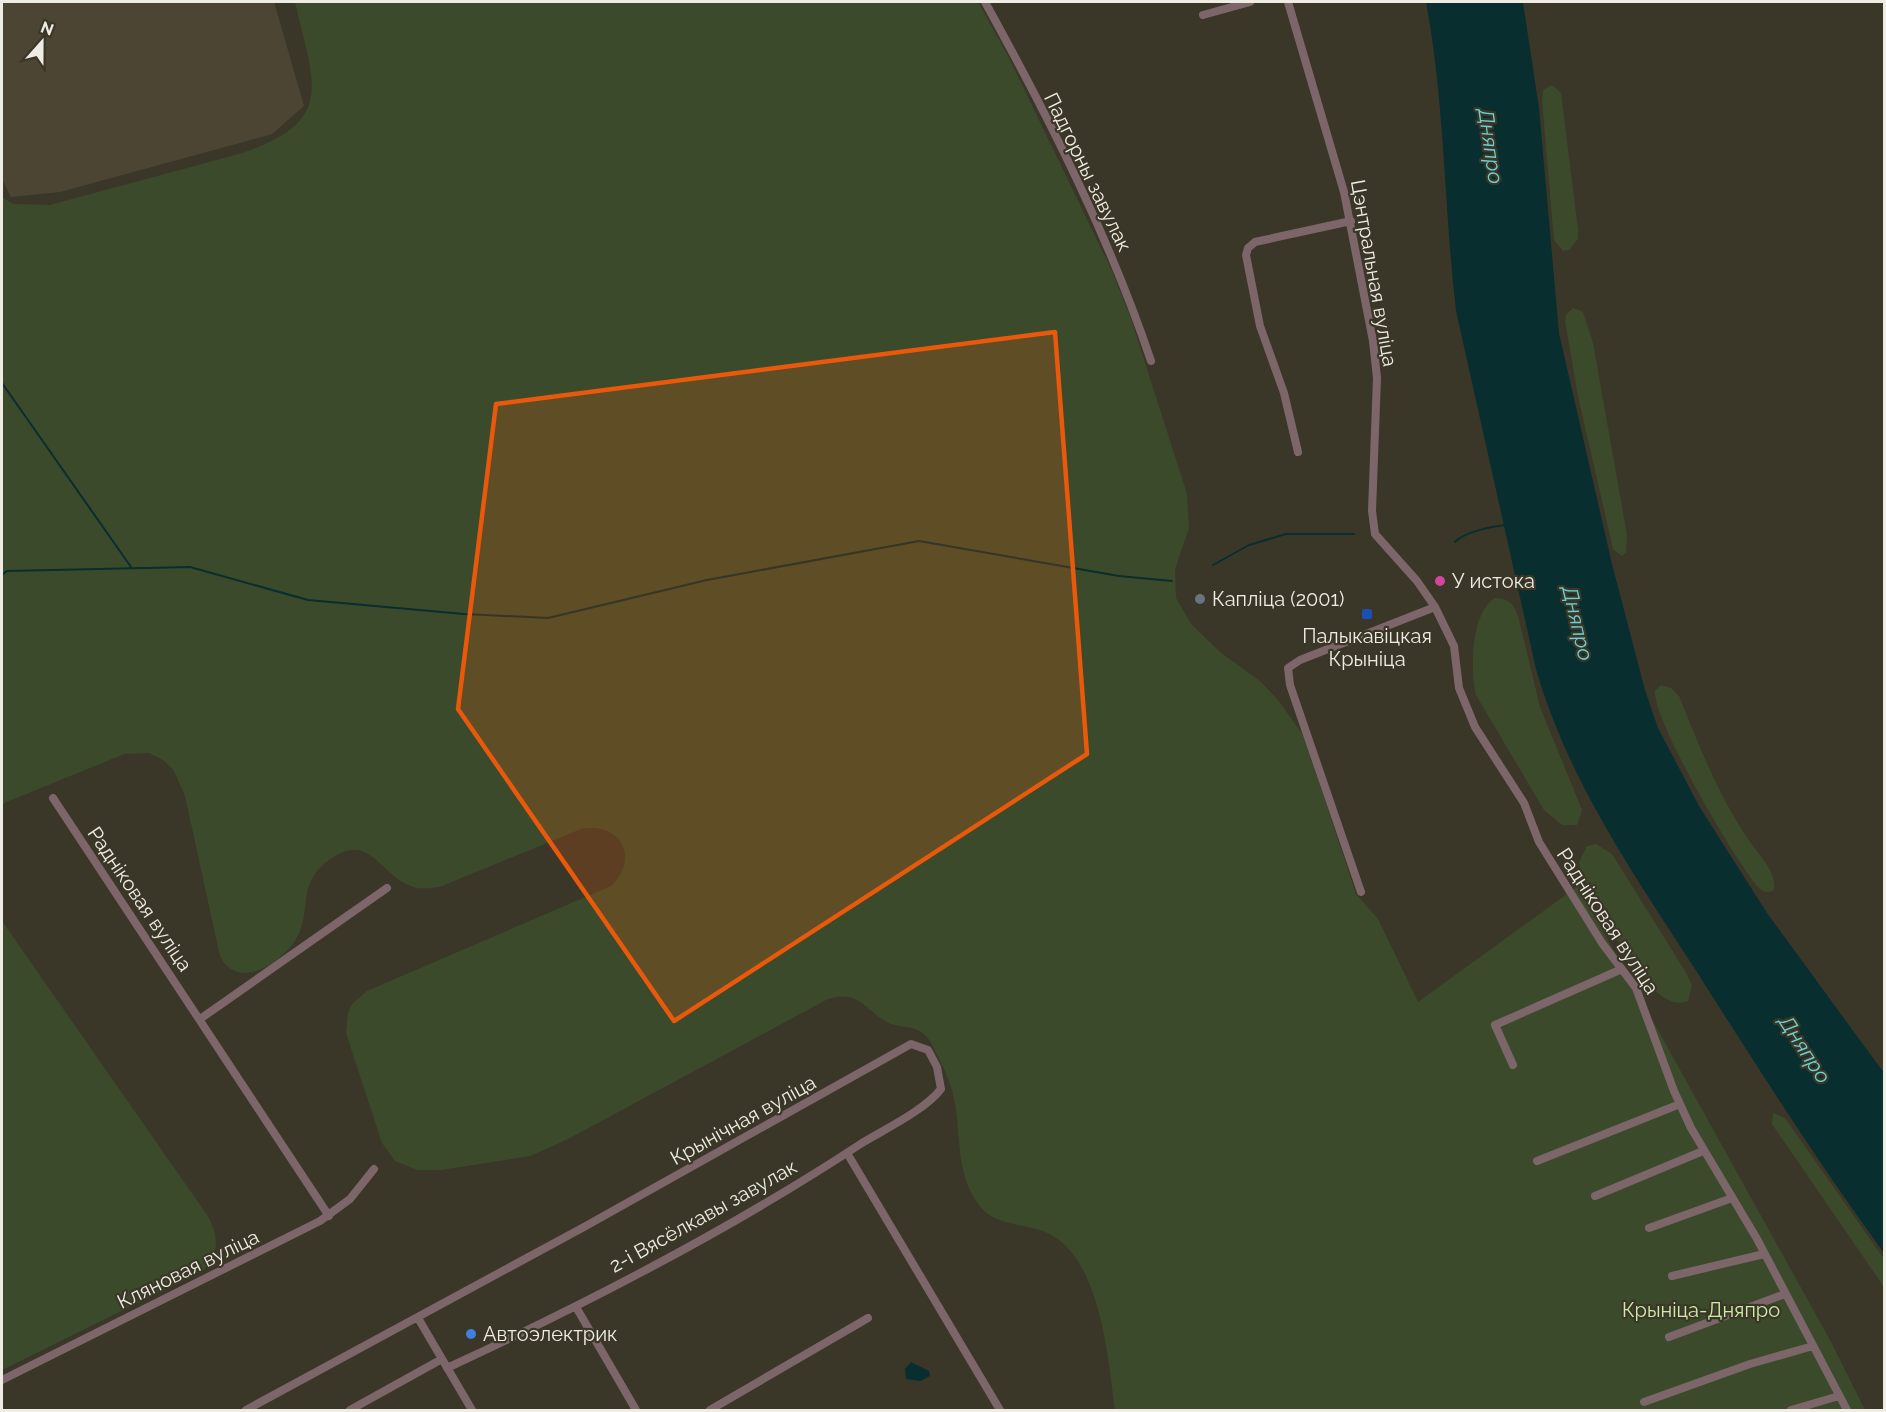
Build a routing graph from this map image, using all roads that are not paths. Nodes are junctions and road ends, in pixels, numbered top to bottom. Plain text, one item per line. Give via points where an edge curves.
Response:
1 (985, 2) edge
2 (1250, 2) edge
3 (1288, 2) edge
4 (1203, 15) dead end
5 (1351, 220) junction
6 (1151, 361) dead end
7 (1298, 452) dead end
8 (1436, 607) junction
9 (52, 798) dead end
10 (387, 888) dead end
11 (1361, 892) dead end
12 (1622, 969) junction
13 (200, 1019) junction
14 (1513, 1065) dead end
15 (1680, 1104) junction
16 (1703, 1151) junction
17 (847, 1154) junction
18 (1537, 1161) dead end
19 (374, 1169) dead end
20 (1595, 1196) dead end
21 (1732, 1198) junction
22 (329, 1216) junction
23 (1649, 1228) dead end
24 (1764, 1254) junction
25 (1672, 1276) dead end
26 (1785, 1294) junction
27 (576, 1307) junction
28 (418, 1318) junction
29 (868, 1318) dead end
30 (1669, 1337) dead end
31 (1813, 1346) junction
32 (445, 1364) junction
33 (2, 1380) edge
34 (1839, 1396) junction
35 (1644, 1402) dead end
36 (246, 1410) edge
37 (350, 1410) edge
38 (472, 1410) edge
39 (636, 1410) edge
40 (710, 1410) edge
41 (1000, 1410) edge
42 (1791, 1410) edge
43 (1847, 1410) edge

1 - 6 street, Падгорны завулак via 1095,219 1131,302
2 - 4 street
3 - 5 street, Цэнтральная вуліца
5 - 7 street via 1255,242 1246,255 1260,326 1284,393
5 - 8 street, Цэнтральная вуліца via 1376,363 1373,524 1383,546
8 - 11 street via 1288,668 1290,686
8 - 12 street, Радніковая вуліца via 1454,646 1459,688 1475,727 1524,803 1539,842
9 - 13 street, Радніковая вуліца
10 - 13 street
12 - 14 street via 1495,1025
12 - 15 street, Радніковая вуліца via 1642,999
13 - 22 street, Радніковая вуліца
15 - 16 street, Радніковая вуліца
15 - 18 street
16 - 20 street
16 - 21 street, Радніковая вуліца
17 - 27 street, 2-і Вясёлкавы завулак
17 - 28 street, Крынічная вуліца via 936,1095 941,1081 928,1050 911,1044
17 - 41 street
19 - 22 street, Кляновая вуліца via 350,1199
21 - 23 street
21 - 24 street, Радніковая вуліца
22 - 33 street, Кляновая вуліца
24 - 25 street
24 - 26 street, Радніковая вуліца
26 - 30 street
26 - 31 street, Радніковая вуліца
27 - 32 street, 2-і Вясёлкавы завулак
27 - 39 street
28 - 32 street
28 - 36 street, Крынічная вуліца
29 - 40 street
31 - 34 street, Радніковая вуліца
31 - 35 street
32 - 37 street, 2-і Вясёлкавы завулак
32 - 38 street
34 - 42 street
34 - 43 street, Радніковая вуліца

